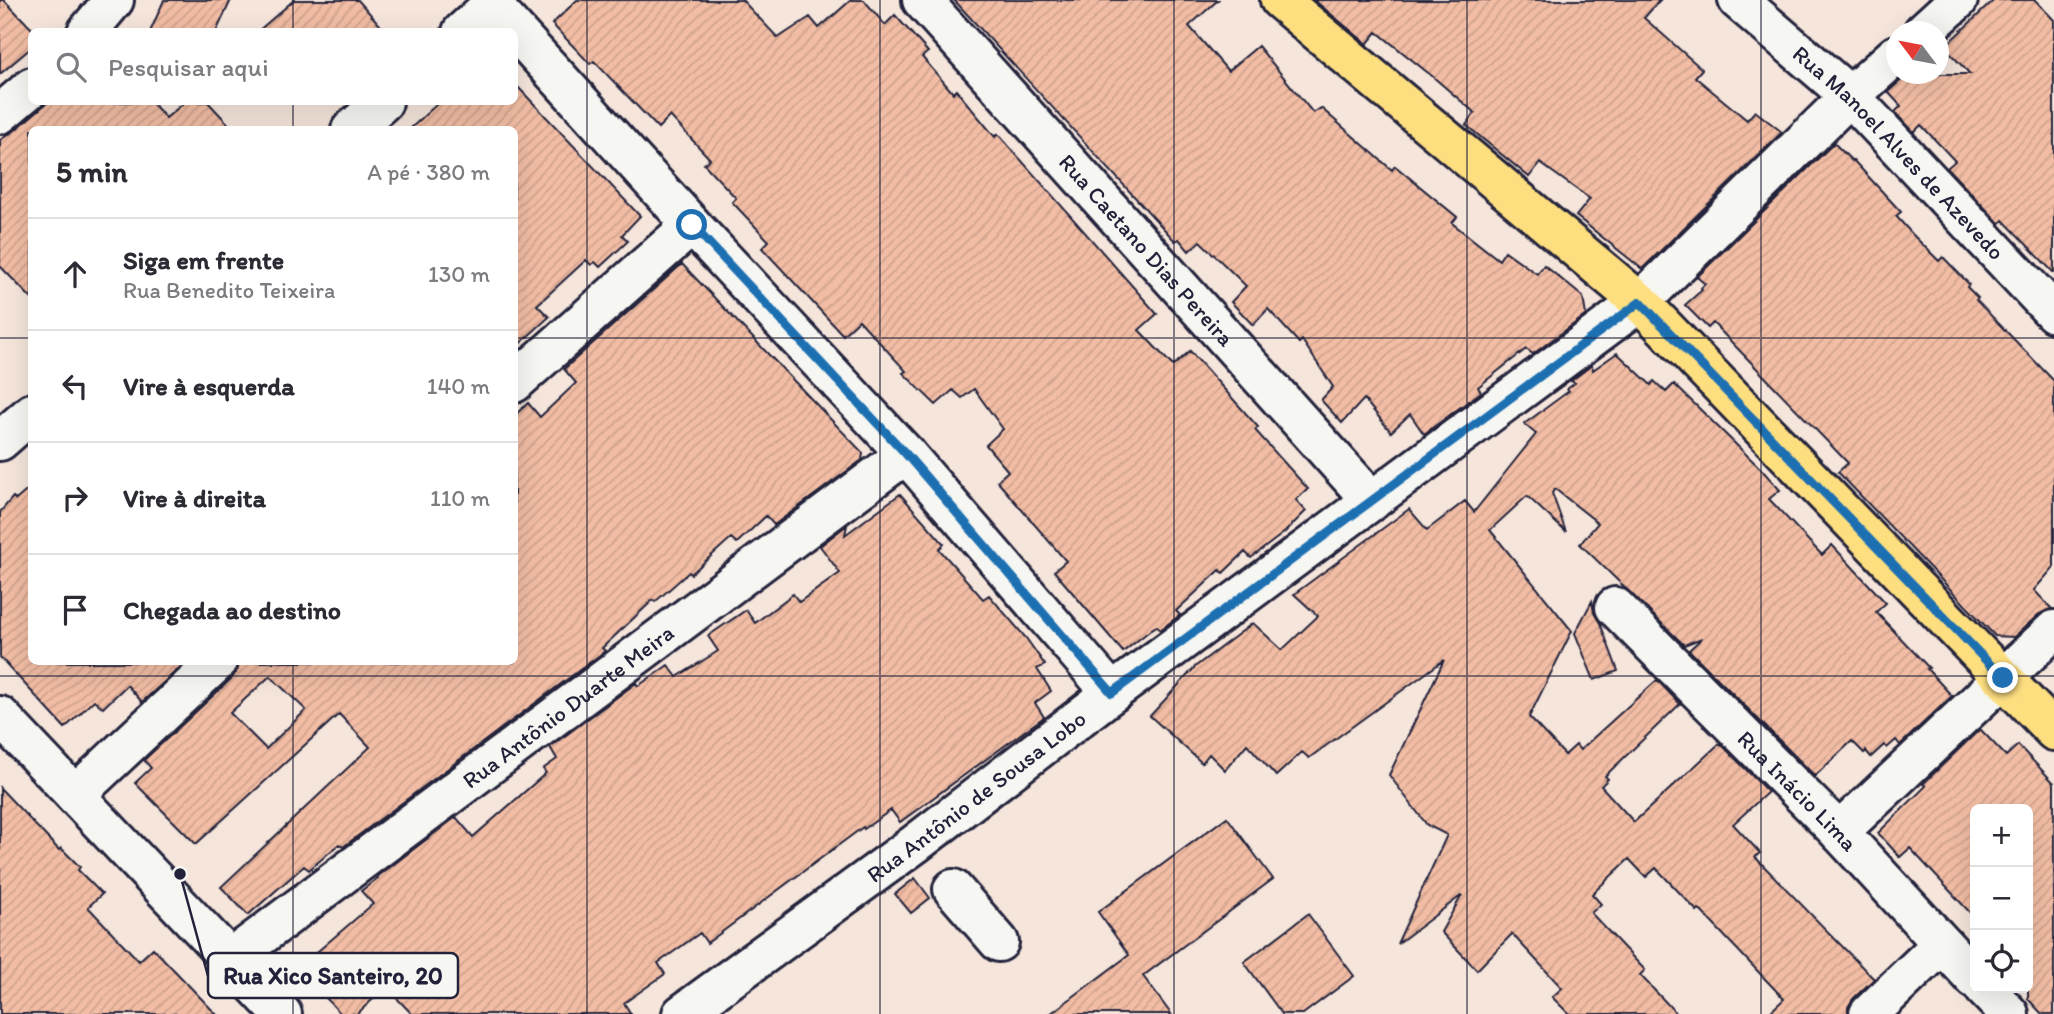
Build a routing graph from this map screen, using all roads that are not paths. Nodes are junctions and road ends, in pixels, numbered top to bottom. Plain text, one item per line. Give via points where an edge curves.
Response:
1 (114, 0) edge
2 (922, 0) edge
3 (1280, 0) edge
4 (1738, 0) edge
5 (1958, 0) edge
6 (495, 2) edge
7 (1935, 21) edge
8 (90, 28) edge
9 (466, 28) edge
10 (518, 28) edge
11 (518, 28) edge
12 (1886, 64) edge
13 (28, 91) edge
14 (1850, 96) junction
15 (380, 105) edge
16 (0, 114) edge
17 (356, 126) edge
18 (692, 225) junction
19 (1640, 302) junction
20 (2054, 313) edge
21 (518, 379) edge
22 (28, 416) edge
23 (0, 441) edge
24 (906, 454) junction
25 (1372, 501) junction
26 (1615, 607) dead end
27 (2054, 630) edge
28 (214, 665) edge
29 (2003, 678) junction
30 (1112, 693) junction
31 (0, 716) edge
32 (2054, 731) edge
33 (75, 795) junction
34 (1839, 832) junction
35 (953, 889) dead end
36 (999, 943) dead end
37 (1942, 944) junction
38 (230, 959) junction
39 (1970, 974) edge
40 (1989, 993) edge
41 (282, 1014) edge
42 (682, 1014) edge
43 (1869, 1014) edge
44 (2009, 1014) edge

1 - 8 street
2 - 25 street, Rua Caetano Dias Pereira
3 - 19 main road
4 - 14 street, Rua Manoel Alves de Azevedo
5 - 7 street
6 - 9 street
6 - 10 street
11 - 18 street
12 - 14 street, Rua Antônio de Sousa Lobo
13 - 16 street
14 - 19 street, Rua Antônio de Sousa Lobo
14 - 20 street, Rua Manoel Alves de Azevedo
15 - 17 street
18 - 21 street
18 - 24 street
19 - 25 street, Rua Antônio de Sousa Lobo
19 - 29 main road
22 - 23 street
24 - 30 street
24 - 38 street, Rua Antônio Duarte Meira
25 - 30 street, Rua Antônio de Sousa Lobo
26 - 34 street, Rua Inácio Lima
27 - 29 street
28 - 33 street
29 - 32 main road
29 - 34 street
30 - 42 street, Rua Antônio de Sousa Lobo
31 - 33 street
33 - 38 street
34 - 37 street, Rua Inácio Lima
35 - 36 street
37 - 39 street, Rua Inácio Lima
37 - 43 street
38 - 41 street
40 - 44 street

